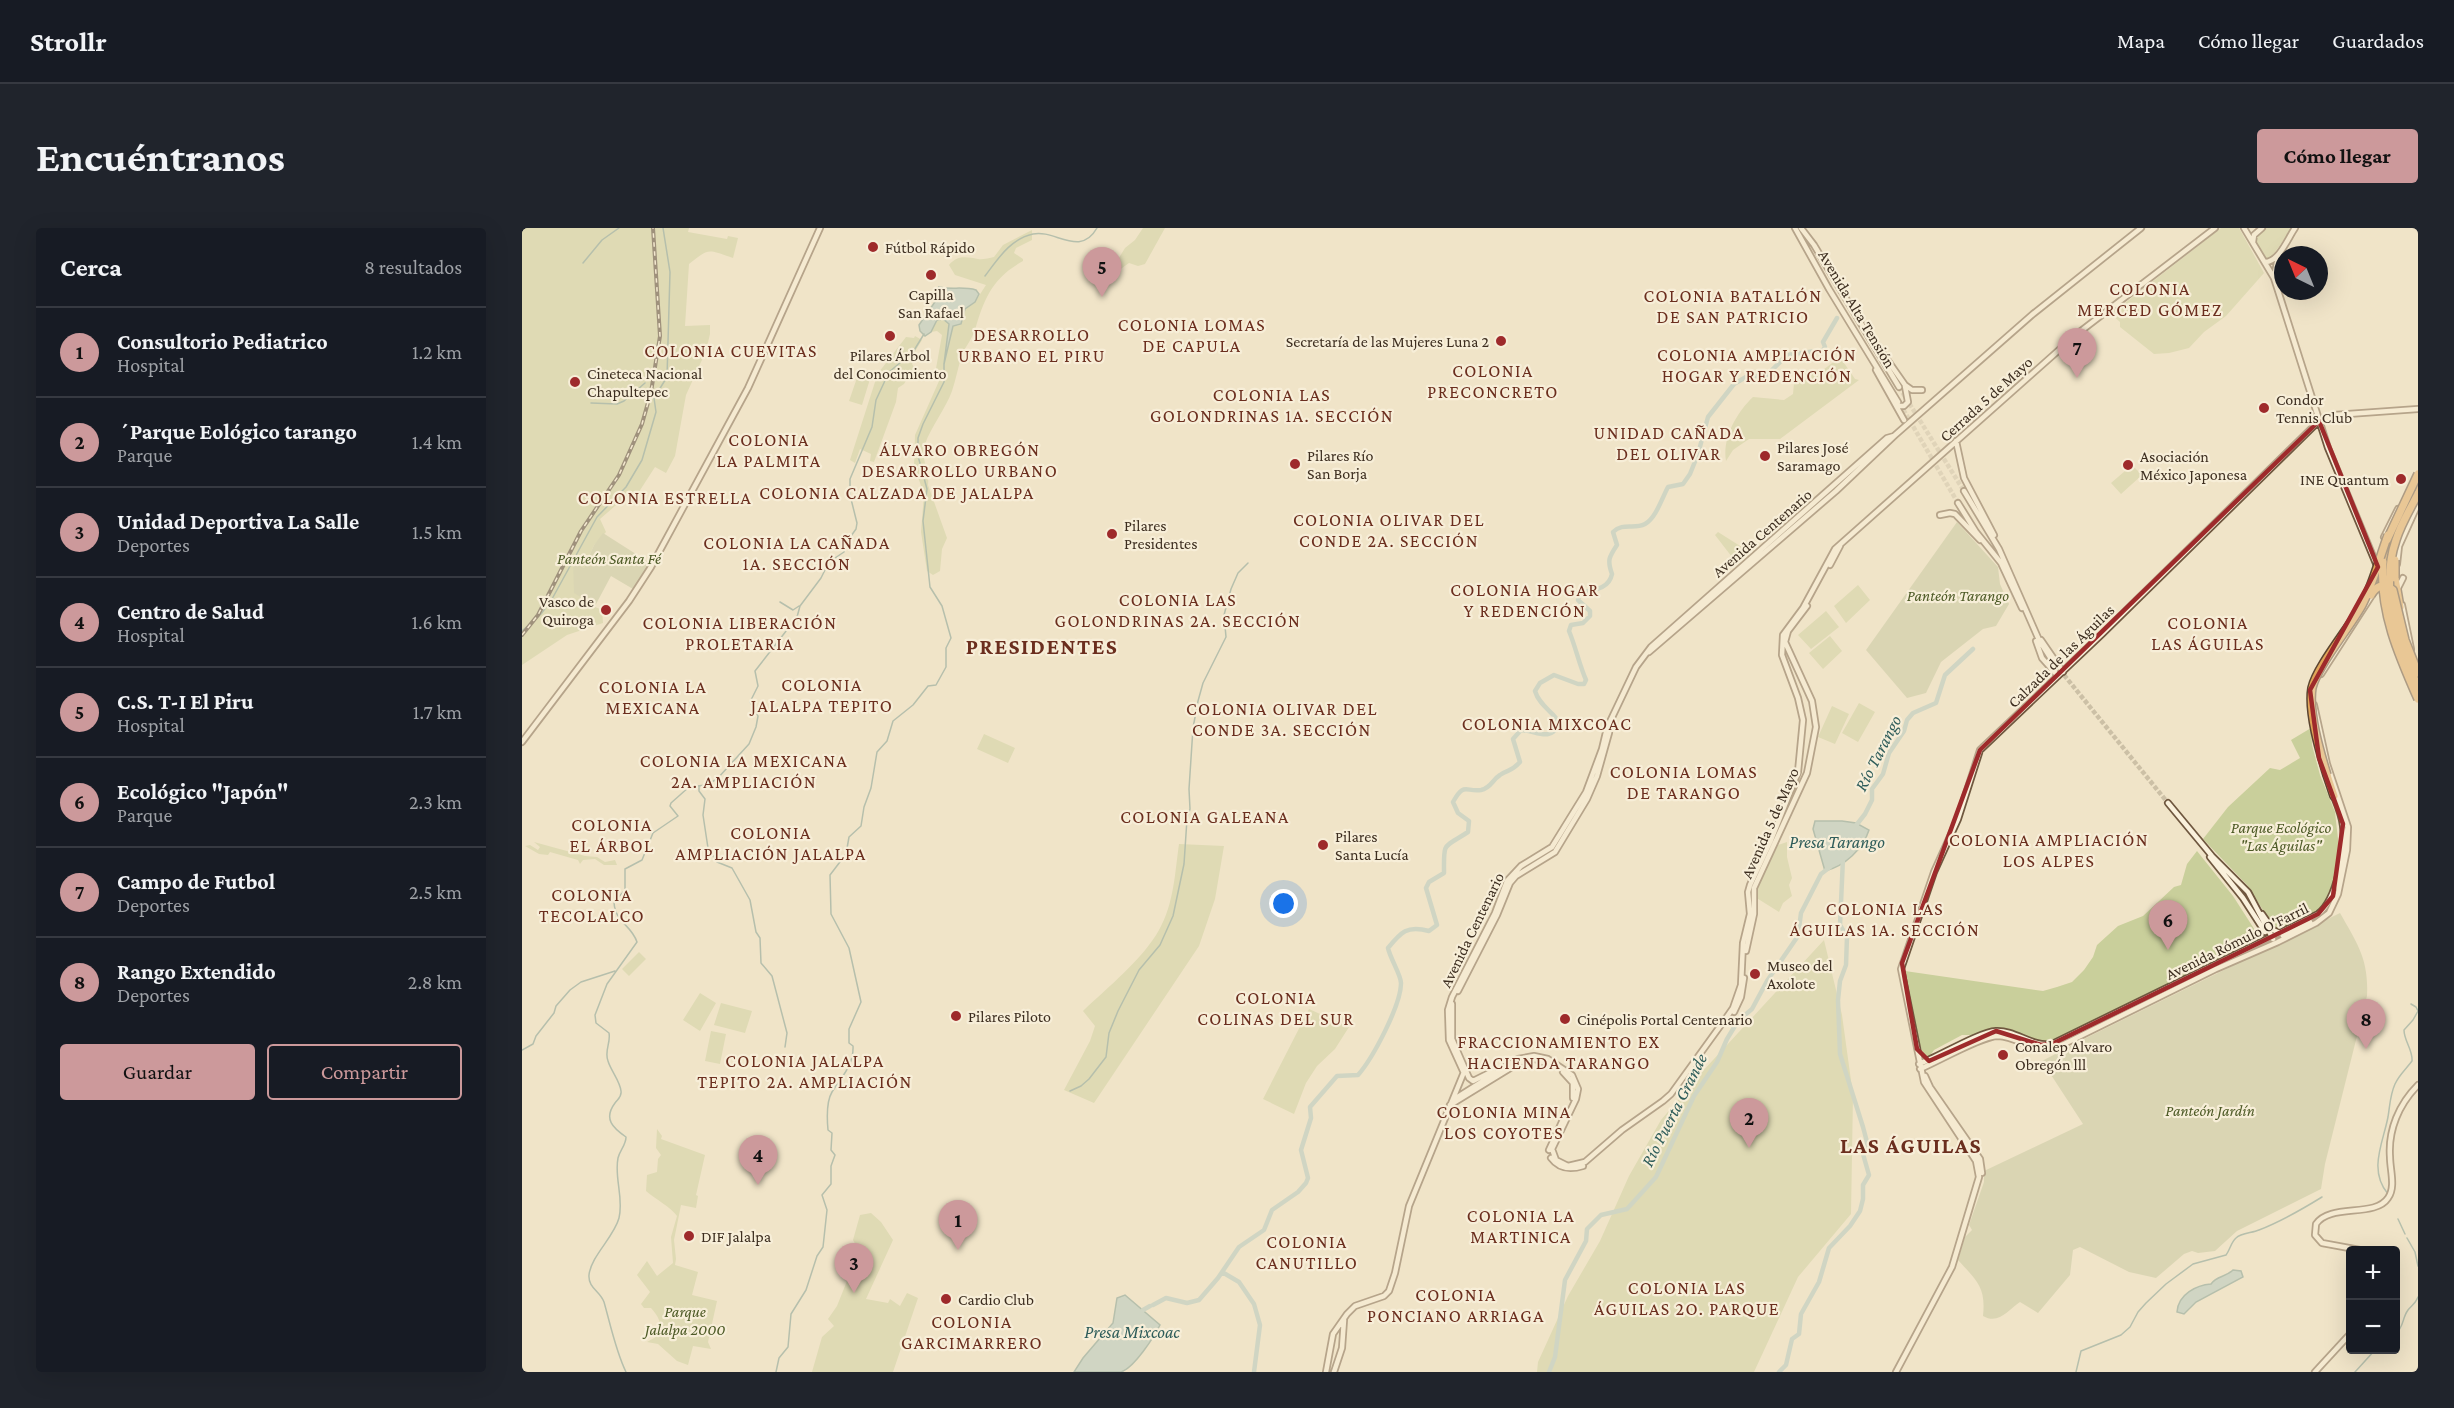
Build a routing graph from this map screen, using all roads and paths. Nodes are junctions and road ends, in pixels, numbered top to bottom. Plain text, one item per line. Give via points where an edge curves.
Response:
1 (820, 228) edge
2 (1795, 228) edge
3 (1801, 228) edge
4 (2141, 228) edge
5 (2215, 228) edge
6 (2262, 228) edge
7 (2295, 228) edge
8 (2245, 230) edge
9 (2255, 233) junction
10 (2253, 242) junction
11 (2283, 246) edge
12 (2274, 259) edge
13 (2265, 262) junction
14 (2274, 278) edge
15 (2281, 300) edge
16 (1902, 386) junction
17 (1922, 390) dead end
18 (1898, 404) junction
19 (2418, 409) edge
20 (1905, 420) dead end
21 (2319, 421) junction
22 (1894, 436) junction
23 (1956, 441) junction
24 (2418, 469) edge
25 (2418, 474) edge
26 (2418, 484) edge
27 (1964, 491) tunnel mouth
28 (2418, 492) edge
29 (1958, 503) tunnel mouth
30 (2418, 504) edge
31 (1940, 515) dead end
32 (2402, 523) junction
33 (2388, 535) junction
34 (1841, 544) junction
35 (1835, 549) joint
36 (1999, 549) junction
37 (1996, 556) junction
38 (2372, 559) junction
39 (2381, 560) junction
40 (2379, 568) junction
41 (2382, 578) junction
42 (2403, 578) dead end
43 (2398, 588) junction
44 (1812, 594) junction
45 (2035, 633) junction
46 (2341, 640) junction
47 (2036, 641) junction
48 (1785, 642) junction
49 (2407, 642) junction
50 (1648, 652) junction
51 (2407, 665) junction
52 (2418, 666) edge
53 (1786, 667) junction
54 (2418, 673) edge
55 (2061, 674) junction
56 (2404, 675) junction
57 (2418, 680) edge
58 (2418, 687) edge
59 (2418, 693) edge
60 (2418, 699) edge
61 (2418, 705) edge
62 (2316, 725) junction
63 (522, 742) edge
64 (2334, 796) junction
65 (2330, 910) junction
66 (2258, 911) junction
67 (2265, 931) junction
68 (2283, 934) junction
69 (2273, 937) junction
70 (1746, 938) junction
71 (2246, 955) junction
72 (2230, 960) junction
73 (1917, 1049) junction
74 (1530, 1058) junction
75 (1932, 1062) junction
76 (1510, 1063) junction
77 (1921, 1065) junction
78 (1464, 1071) junction
79 (1926, 1080) junction
80 (2418, 1085) edge
81 (1453, 1100) junction
82 (1450, 1105) junction
83 (1969, 1213) junction
84 (2346, 1248) edge
85 (1344, 1320) junction
86 (2346, 1338) edge
87 (1326, 1372) edge
88 (1334, 1372) edge
89 (1896, 1372) edge
90 (2315, 1372) edge

1 - 63 main road via 748,388 651,567
2 - 18 main road, Avenida Alta Tensión
3 - 16 main road, Avenida Alta Tensión
4 - 22 main road, Avenida Centenario via 2048,300
5 - 23 main road, Cerrada 5 de Mayo via 2077,334
6 - 9 main road
7 - 11 main road
8 - 9 main road
8 - 10 main road
9 - 10 main road
10 - 13 main road
12 - 13 main road
13 - 14 main road
15 - 21 main road
16 - 17 main road
16 - 18 main road via 1908,402 1905,406
18 - 20 main road, Avenida Alta Tensión
19 - 21 main road via 2334,415
21 - 38 main road
21 - 55 main road, Calzada de las Águilas
22 - 50 main road, Avenida Centenario via 1836,491
22 - 50 main road, Avenida Centenario via 1887,438
23 - 34 main road, Cerrada 5 de Mayo
23 - 36 main road via 1964,478
24 - 39 main road via 2385,536
25 - 33 highway, bridge
26 - 51 highway via 2394,532 2386,566
27 - 36 main road
28 - 32 highway, bridge
28 - 49 highway via 2397,533 2392,564 2392,586
29 - 37 main road
30 - 43 main road via 2395,562
31 - 37 main road via 1955,514
32 - 49 highway, bridge via 2394,560
32 - 58 highway, bridge via 2391,556 2390,591 2399,640
33 - 46 highway, bridge via 2371,588
33 - 60 highway, bridge via 2383,569 2387,609 2396,647
34 - 35 main road, Cerrada 5 de Mayo
34 - 44 main road, Avenida 5 de Mayo
35 - 44 main road, Avenida 5 de Mayo
36 - 45 main road
37 - 45 main road
38 - 39 main road
38 - 40 main road
39 - 40 main road
40 - 41 main road
40 - 62 main road, Avenida Rómulo O'Farril via 2313,679 2309,699
41 - 56 main road via 2387,624
41 - 62 main road, Avenida Rómulo O'Farril via 2317,681
42 - 43 main road
43 - 49 main road
44 - 48 main road, Avenida 5 de Mayo
44 - 53 main road, Avenida 5 de Mayo via 1783,635 1781,648
45 - 47 main road
45 - 47 main road via 2052,663
45 - 55 main road
46 - 49 highway, bridge via 2374,590 2386,585 2394,592
46 - 64 highway, bridge via 2312,690 2314,720
47 - 55 main road via 2042,658
48 - 53 main road
48 - 70 main road, Avenida 5 de Mayo via 1812,701 1816,727 1807,773 1754,888 1754,914
49 - 52 main road
49 - 54 highway, bridge
49 - 57 highway
50 - 78 main road, Avenida Centenario via 1636,667 1607,728 1590,785 1558,841 1505,885 1449,1003 1449,1040
51 - 56 highway
51 - 59 highway
53 - 70 main road, Avenida 5 de Mayo via 1803,720 1798,772 1749,885
55 - 73 main road, Calzada de las Águilas via 1982,748 1958,819 1934,872 1901,969
56 - 61 main road
62 - 64 main road, Avenida Rómulo O'Farril via 2323,772
62 - 65 main road, Avenida Rómulo O'Farril via 2348,827 2340,886
64 - 68 main road, Avenida Rómulo O'Farril via 2343,830 2333,896 2322,912
65 - 68 main road
65 - 71 main road, Avenida Rómulo O'Farril via 2316,923
66 - 67 main road
66 - 67 main road via 2248,892 2168,803
66 - 68 main road via 2275,932
67 - 69 main road
68 - 69 main road, Avenida Rómulo O'Farril
69 - 71 main road via 2270,943
69 - 72 main road, Avenida Rómulo O'Farril
70 - 74 main road, Avenida 5 de Mayo via 1744,985 1736,1009 1665,1103 1583,1166 1563,1168 1551,1158 1550,1144 1574,1097 1571,1081 1553,1065
71 - 72 main road, Avenida Rómulo O'Farril
72 - 75 main road, Avenida Rómulo O'Farril via 2054,1043 2041,1045 1996,1031
73 - 75 main road
73 - 77 main road, Calzada de las Águilas
74 - 76 main road
74 - 82 main road
75 - 77 main road, Avenida Rómulo O'Farril
75 - 79 main road
76 - 78 main road via 1473,1081
76 - 81 main road
77 - 79 main road, Calzada de las Águilas
77 - 83 main road, Calzada de las Águilas via 1929,1093 1978,1164 1979,1177
78 - 81 main road
79 - 83 main road, Calzada de las Águilas via 1982,1165
80 - 84 main road via 2402,1105 2392,1128 2392,1188 2388,1199 2377,1206 2322,1217 2316,1224 2314,1234 2320,1241
81 - 82 main road
82 - 85 main road via 1408,1206 1389,1291 1355,1306
83 - 89 main road, Calzada de las Águilas via 1949,1273
85 - 87 main road via 1333,1334
85 - 88 main road via 1342,1348
86 - 90 main road

